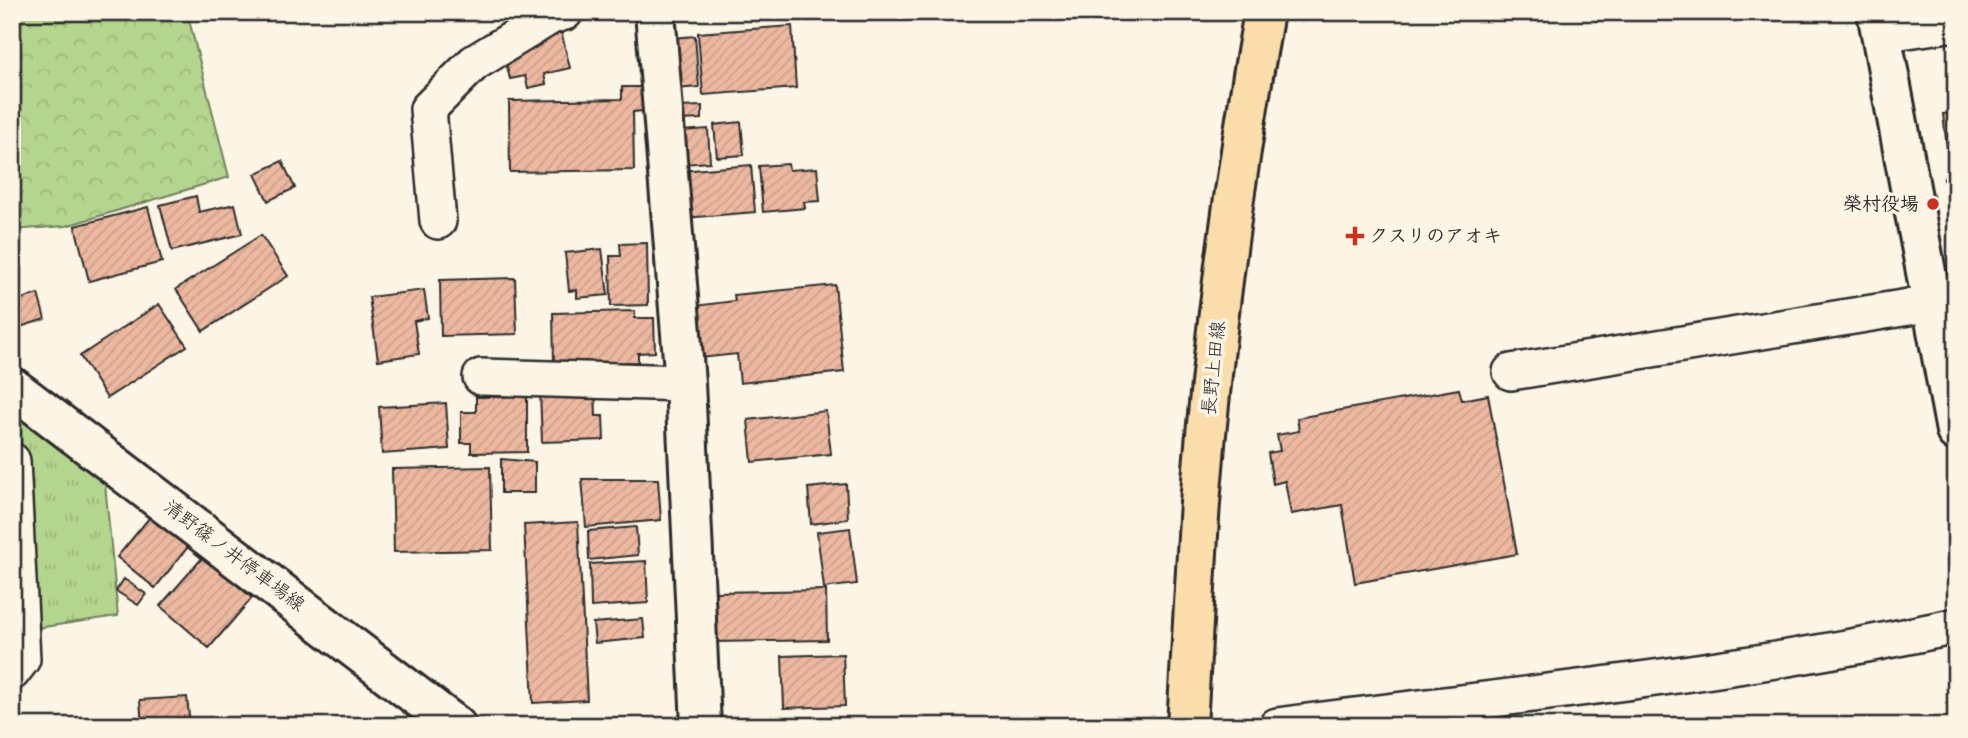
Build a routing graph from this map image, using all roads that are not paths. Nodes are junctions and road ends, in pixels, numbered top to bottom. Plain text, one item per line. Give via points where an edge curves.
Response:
1 (565, 12) edge
2 (656, 12) edge
3 (1264, 12) edge
4 (1879, 23) edge
5 (1956, 23) edge
6 (438, 221) dead end
7 (1933, 303) junction
8 (1511, 372) dead end
9 (481, 377) dead end
10 (685, 383) junction
11 (12, 387) edge
12 (1956, 431) edge
13 (12, 461) edge
14 (1956, 626) edge
15 (12, 672) edge
16 (456, 726) edge
17 (701, 726) edge
18 (1187, 726) edge
19 (1277, 726) edge

1 - 6 street via 474,63 428,109
2 - 10 street
3 - 18 main road, 長野上田線 via 1238,167 1215,358 1200,501
4 - 5 street
4 - 7 street
7 - 8 street
7 - 12 street
9 - 10 street
10 - 17 street
11 - 16 street, 清野篠ノ井停車場線
13 - 15 street via 22,659
14 - 19 street via 1865,646

